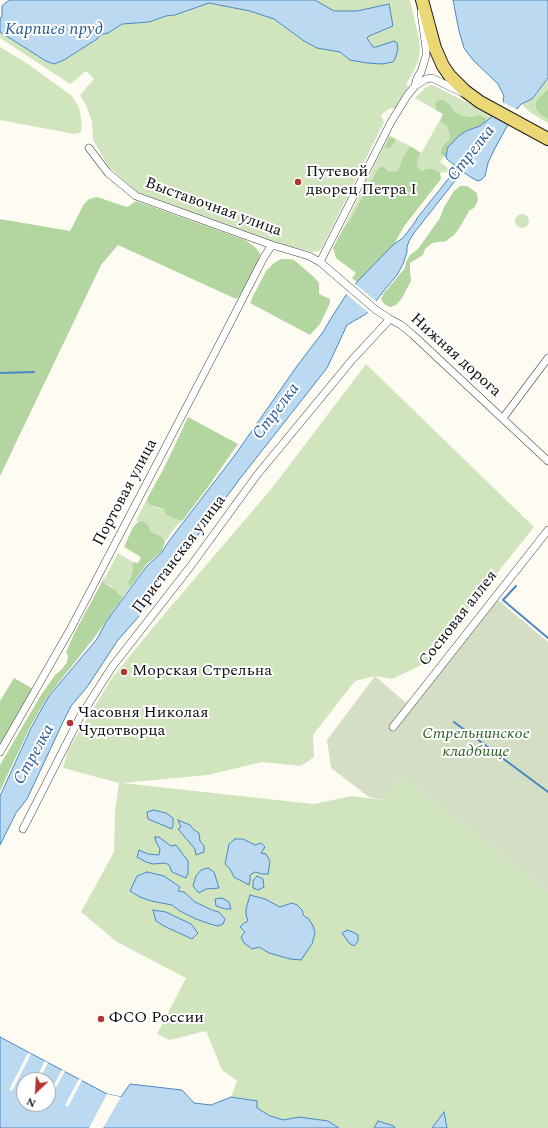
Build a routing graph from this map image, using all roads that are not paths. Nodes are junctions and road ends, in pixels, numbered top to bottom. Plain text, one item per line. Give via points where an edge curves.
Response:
1 (422, 0) edge
2 (428, 0) edge
3 (415, 86) junction
4 (471, 96) junction
5 (491, 105) junction
6 (518, 119) junction
7 (548, 132) edge
8 (548, 139) edge
9 (89, 148) dead end
10 (272, 245) junction
11 (320, 262) junction
12 (390, 319) junction
13 (548, 358) edge
14 (502, 418) junction
15 (548, 461) edge
16 (548, 530) edge
17 (393, 727) dead end
18 (0, 752) edge
19 (23, 829) dead end

1 - 3 street via 420,15 426,56
1 - 4 main road via 443,66
2 - 5 main road via 448,62 460,77
3 - 4 street via 432,78
3 - 11 street via 391,122
4 - 5 main road
5 - 6 main road
6 - 7 main road
6 - 8 main road
9 - 10 street, Выставочная улица via 108,172 136,196
10 - 11 street, Выставочная улица
10 - 18 street, Портовая улица via 71,628
11 - 12 street, Нижняя дорога
12 - 14 street, Нижняя дорога via 412,334
12 - 19 street, Пристанская улица via 352,360 257,475 112,667 80,717
13 - 14 street
14 - 15 street, Нижняя дорога
16 - 17 street, Сосновая аллея

